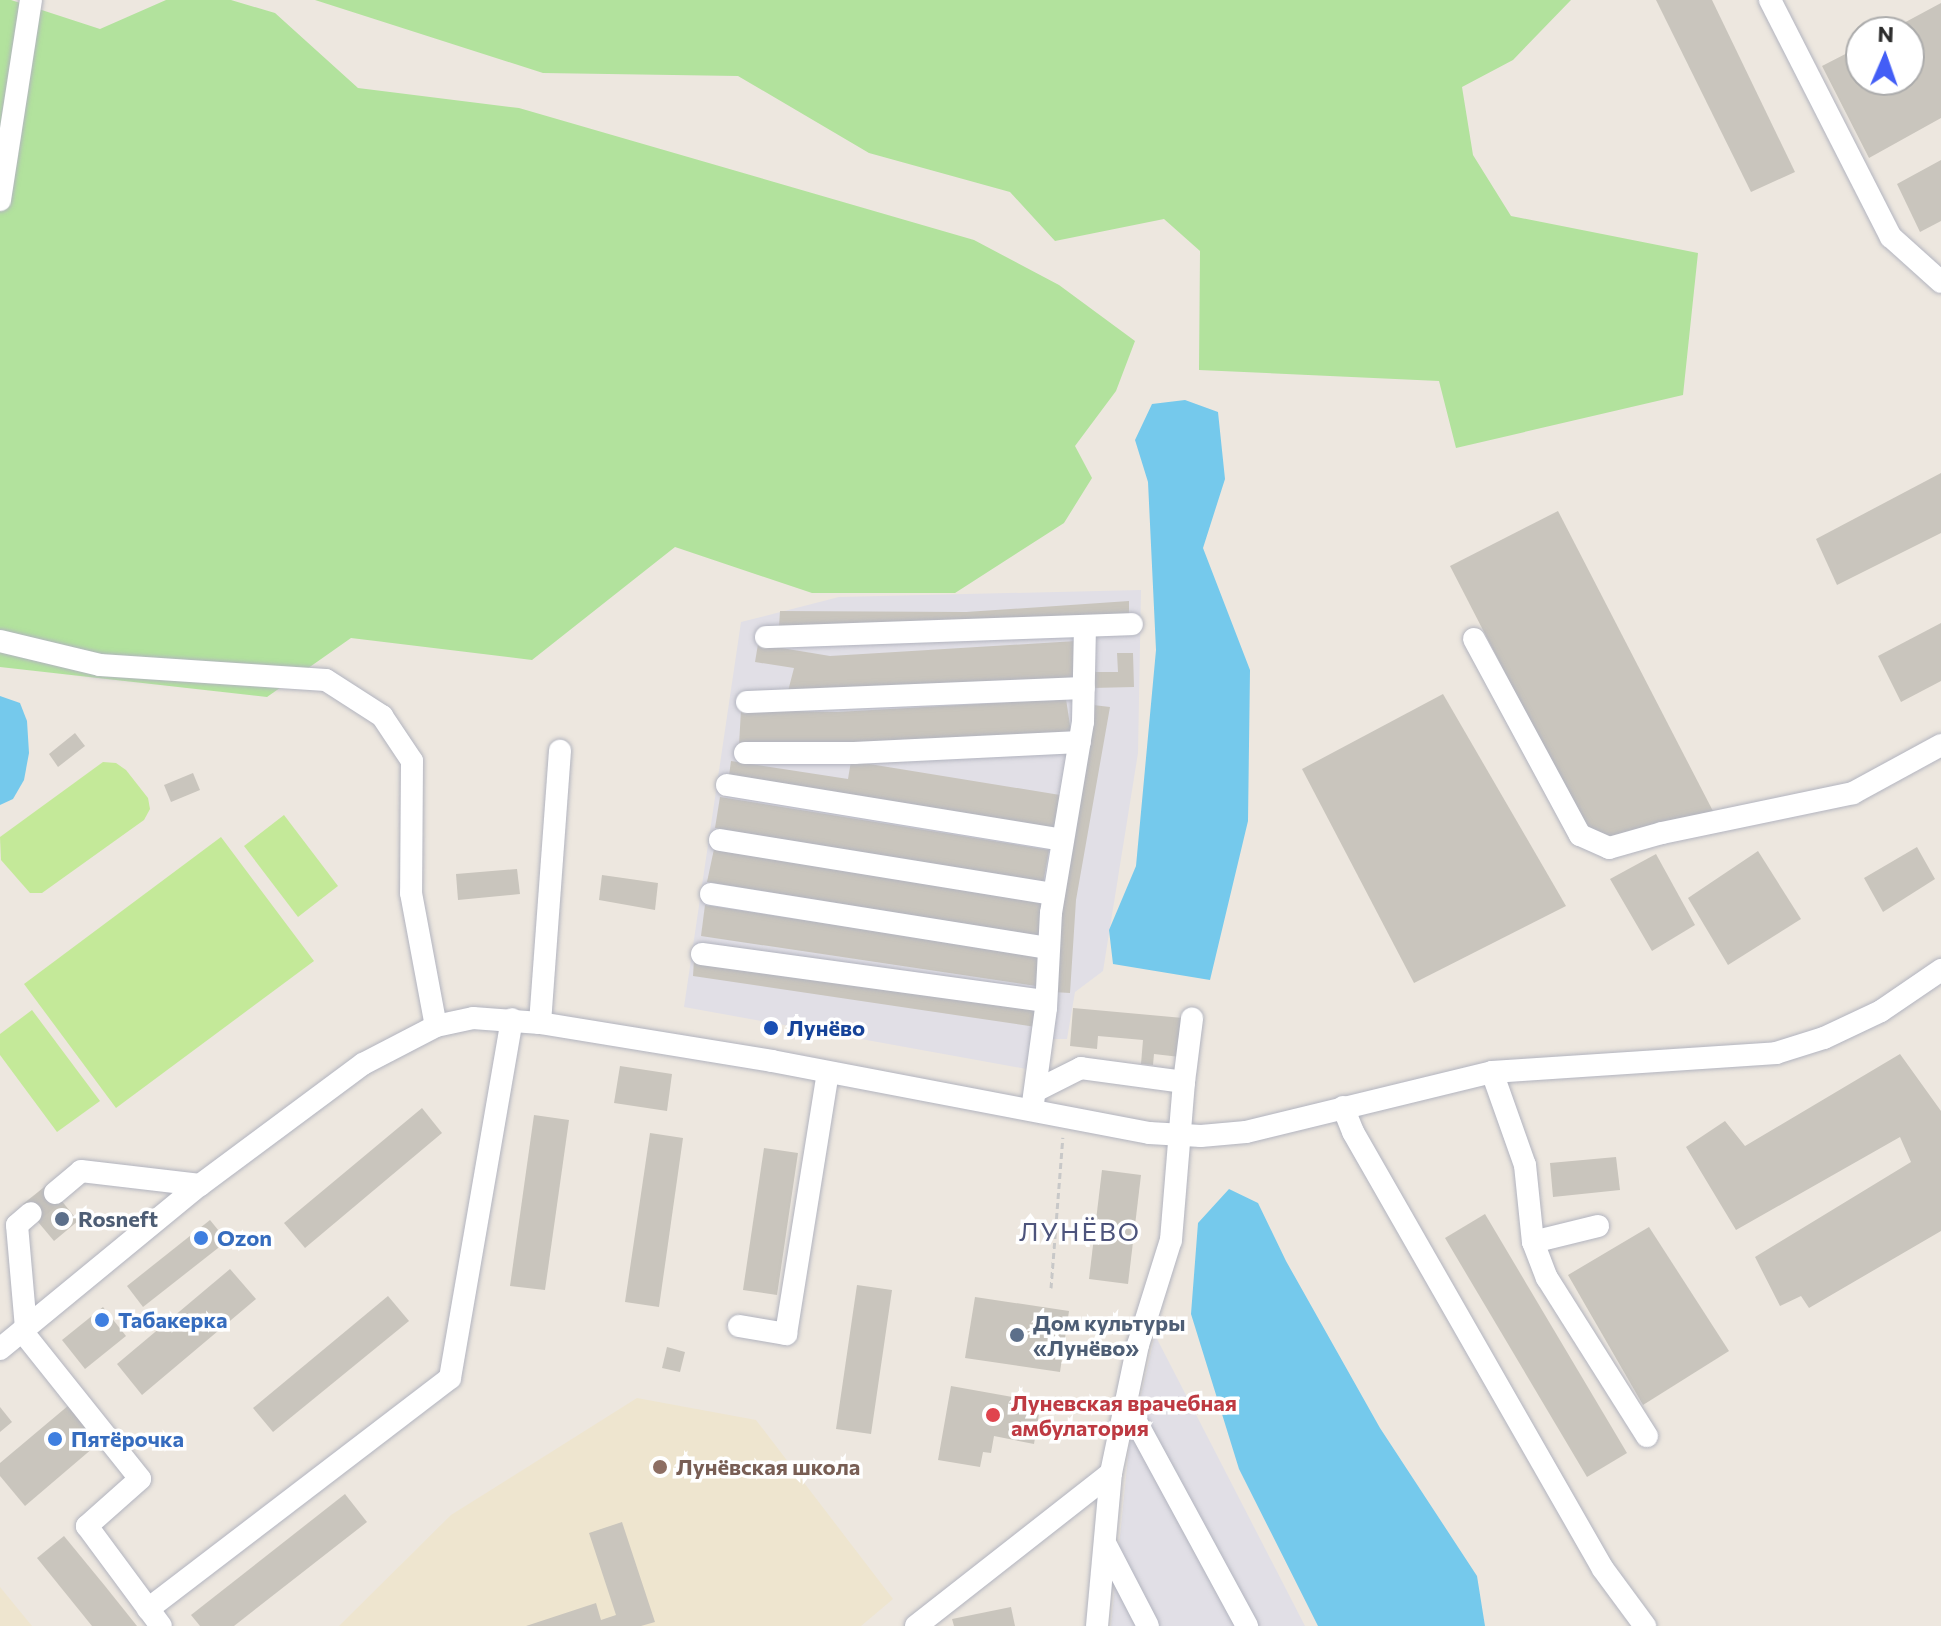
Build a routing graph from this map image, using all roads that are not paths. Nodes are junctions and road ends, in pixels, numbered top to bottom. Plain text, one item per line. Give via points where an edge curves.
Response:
1 (31, 0) edge
2 (1770, 0) edge
3 (0, 200) edge
4 (1941, 282) edge
5 (1132, 624) dead end
6 (1085, 626) junction
7 (766, 637) dead end
8 (1474, 639) dead end
9 (0, 641) edge
10 (1084, 688) junction
11 (747, 702) dead end
12 (1080, 742) junction
13 (1941, 745) edge
14 (560, 751) dead end
15 (745, 753) dead end
16 (727, 785) dead end
17 (720, 840) dead end
18 (1063, 840) junction
19 (711, 894) dead end
20 (1054, 894) junction
21 (1049, 948) junction
22 (702, 954) dead end
23 (1941, 970) edge
24 (1046, 1001) junction
25 (512, 1019) junction
26 (1192, 1019) dead end
27 (540, 1023) junction
28 (436, 1026) junction
29 (1492, 1072) junction
30 (828, 1073) junction
31 (1184, 1082) junction
32 (1033, 1102) junction
33 (1343, 1107) junction
34 (1178, 1135) junction
35 (200, 1185) junction
36 (55, 1193) tunnel mouth
37 (31, 1213) tunnel mouth
38 (1598, 1226) dead end
39 (1533, 1242) junction
40 (739, 1326) dead end
41 (24, 1330) junction
42 (0, 1349) edge
43 (1126, 1403) junction
44 (1647, 1436) dead end
45 (1111, 1473) junction
46 (1105, 1542) junction
47 (155, 1618) edge
48 (916, 1626) edge
49 (1097, 1626) edge
50 (1148, 1626) edge
51 (1247, 1626) edge
52 (1645, 1626) edge

1 - 3 street
2 - 4 street via 1891,237
5 - 6 street
6 - 7 street
6 - 10 street
8 - 13 street via 1580,835 1609,848 1853,793
9 - 28 street via 100,665 326,680 382,716 412,761 411,893
10 - 11 street
10 - 12 street
12 - 15 street
12 - 18 street
14 - 27 street
16 - 18 street
17 - 20 street
18 - 20 street
19 - 21 street
20 - 21 street
21 - 24 street
22 - 24 street
23 - 29 street via 1881,1011 1776,1053
24 - 32 street
25 - 27 street
25 - 28 street via 473,1018
25 - 47 street via 450,1378
26 - 31 street
27 - 30 street
28 - 35 street via 363,1064
29 - 33 street
29 - 39 street via 1525,1165
30 - 32 street
30 - 40 street via 786,1334
31 - 32 street via 1081,1068
31 - 34 street
32 - 34 street via 1065,1118
33 - 34 street via 1246,1132
33 - 52 street via 1603,1569
34 - 43 street via 1171,1240
35 - 36 street via 81,1171
35 - 41 street
37 - 41 street via 17,1225
38 - 39 street
39 - 44 street via 1547,1278
41 - 42 street
41 - 47 street via 140,1479 87,1526
43 - 45 street
43 - 51 street
45 - 46 street
45 - 48 street
46 - 49 street
46 - 50 street

